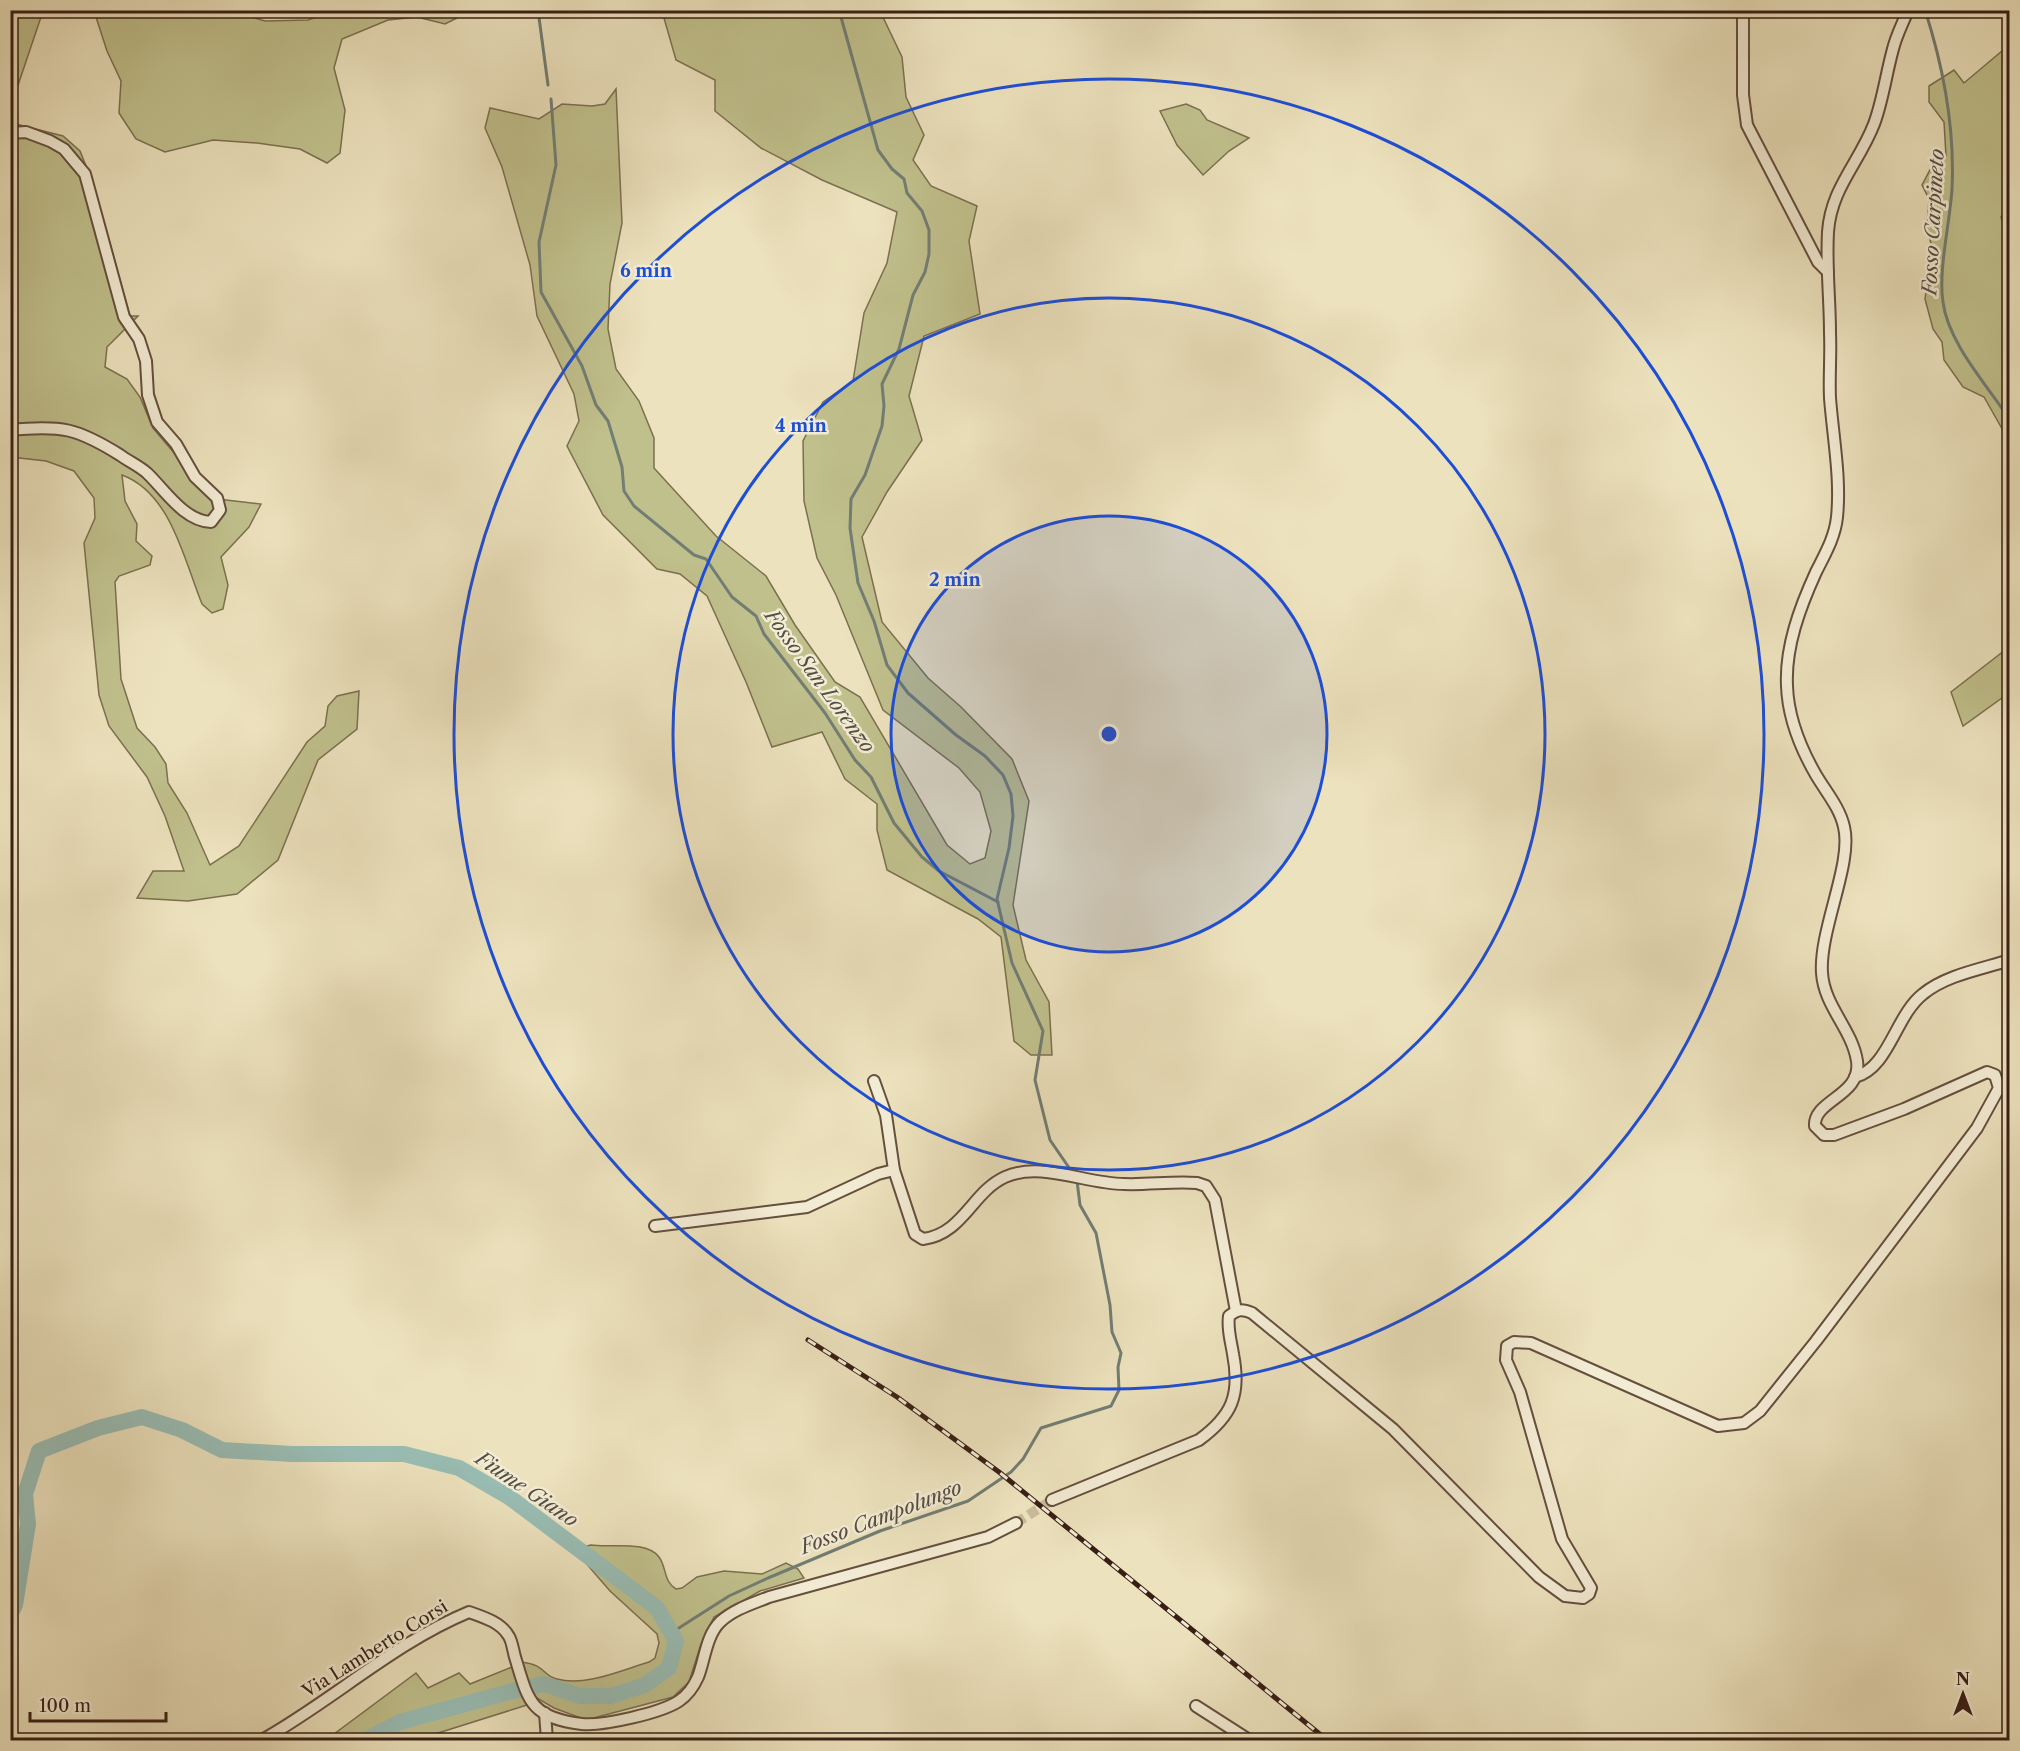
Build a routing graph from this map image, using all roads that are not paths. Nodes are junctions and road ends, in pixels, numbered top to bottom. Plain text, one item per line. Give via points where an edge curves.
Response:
1 (1743, 10) edge
2 (1908, 10) edge
3 (10, 133) edge
4 (1828, 272) junction
5 (10, 430) edge
6 (2010, 960) edge
7 (1855, 1077) junction
8 (874, 1081) dead end
9 (894, 1170) junction
10 (655, 1226) dead end
11 (1236, 1311) junction
12 (1052, 1500) tunnel mouth
13 (1016, 1523) tunnel mouth
14 (1196, 1706) dead end
15 (545, 1713) junction
16 (262, 1740) edge
17 (547, 1740) edge
18 (1249, 1740) edge

1 - 4 street via 1742,72 1747,125 1818,262
2 - 4 street via 1893,46 1875,121 1839,187 1832,208
3 - 5 street via 26,132 50,141 64,149 85,174 124,317 139,339 146,361 148,395 157,422 176,444 195,477 218,498 220,510 211,522 201,522 170,498 146,472 95,440 69,429
4 - 7 street via 1830,394 1838,514 1793,631 1787,687 1802,746 1845,830 1845,850 1828,922 1822,973 1833,1011 1852,1046 1857,1063
6 - 7 street via 1953,978 1924,993 1906,1010 1873,1069
7 - 11 street via 1846,1090 1819,1112 1814,1120 1818,1131 1834,1136 1987,1072 1995,1074 1999,1088 1977,1128 1760,1411 1744,1423 1718,1426 1531,1344 1514,1342 1507,1346 1506,1360 1520,1392 1562,1539 1591,1588 1583,1598 1565,1596 1539,1576 1393,1429 1252,1313
8 - 9 street via 886,1114
9 - 10 street via 807,1207
9 - 11 street via 910,1225 923,1239 947,1231 964,1218 990,1186 1006,1176 1024,1172 1123,1184 1183,1182 1206,1186 1215,1200
11 - 12 street via 1229,1316 1228,1326 1236,1388 1231,1408 1219,1425 1199,1440
13 - 15 street via 988,1537 843,1575 736,1611 719,1623 698,1677 678,1702 612,1721 586,1724 565,1722
14 - 18 street
15 - 16 street, Via Lamberto Corsi via 526,1695 508,1635 492,1620 470,1612 445,1622
15 - 17 street

